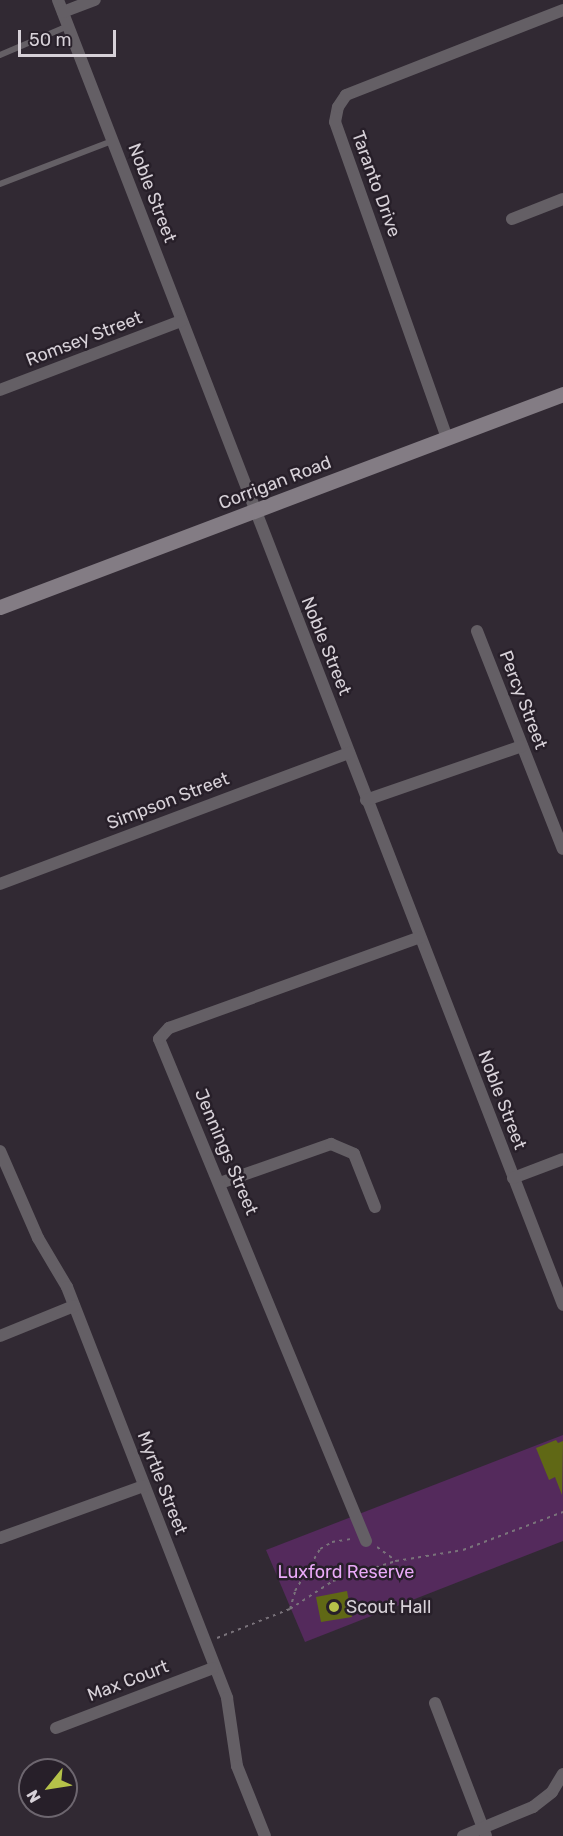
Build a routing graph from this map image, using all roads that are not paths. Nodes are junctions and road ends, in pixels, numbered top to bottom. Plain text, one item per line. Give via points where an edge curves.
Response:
1 (58, 0) edge
2 (95, 0) edge
3 (563, 10) edge
4 (63, 12) junction
5 (68, 25) junction
6 (0, 55) edge
7 (112, 141) junction
8 (0, 184) edge
9 (563, 199) edge
10 (512, 219) dead end
11 (181, 321) junction
12 (0, 390) edge
13 (563, 394) edge
14 (447, 438) junction
15 (255, 511) junction
16 (0, 607) edge
17 (477, 630) dead end
18 (522, 746) junction
19 (349, 753) junction
20 (366, 800) junction
21 (563, 849) edge
22 (0, 884) edge
23 (420, 937) junction
24 (0, 1151) edge
25 (563, 1159) edge
26 (513, 1178) junction
27 (5, 1181) edge
28 (220, 1183) junction
29 (375, 1207) dead end
30 (563, 1305) edge
31 (74, 1306) junction
32 (0, 1336) edge
33 (144, 1486) junction
34 (0, 1538) edge
35 (366, 1541) road end
36 (213, 1668) junction
37 (435, 1703) dead end
38 (57, 1728) dead end
39 (563, 1774) edge
40 (484, 1832) edge
41 (265, 1836) edge
42 (463, 1836) edge

1 - 4 street, Noble Street
2 - 4 street
3 - 14 street, Taranto Drive via 346,95 338,107 334,122
4 - 5 street, Noble Street
5 - 6 lane
5 - 7 street, Noble Street
7 - 8 lane
7 - 11 street, Noble Street
9 - 10 street
11 - 12 street, Romsey Street
11 - 15 street, Noble Street
13 - 14 main road, Corrigan Road
14 - 15 main road, Corrigan Road
15 - 16 main road, Corrigan Road
15 - 19 street, Noble Street
17 - 18 street, Percy Street
18 - 20 street
18 - 21 street, Percy Street
19 - 20 street, Noble Street
19 - 22 street, Simpson Street
20 - 23 street, Noble Street
23 - 26 street, Noble Street
23 - 28 street, Jennings Street via 169,1028 159,1038
24 - 27 street, Myrtle Street
25 - 26 street
26 - 30 street, Noble Street
27 - 31 street, Myrtle Street
28 - 29 street via 331,1144 354,1154
28 - 35 street, Jennings Street
31 - 32 street
31 - 33 street, Myrtle Street
33 - 34 street
33 - 36 street, Myrtle Street
36 - 38 street, Max Court
36 - 41 street, Myrtle Street via 227,1698 237,1766
37 - 40 street
39 - 40 street via 552,1792 533,1807
40 - 42 street

